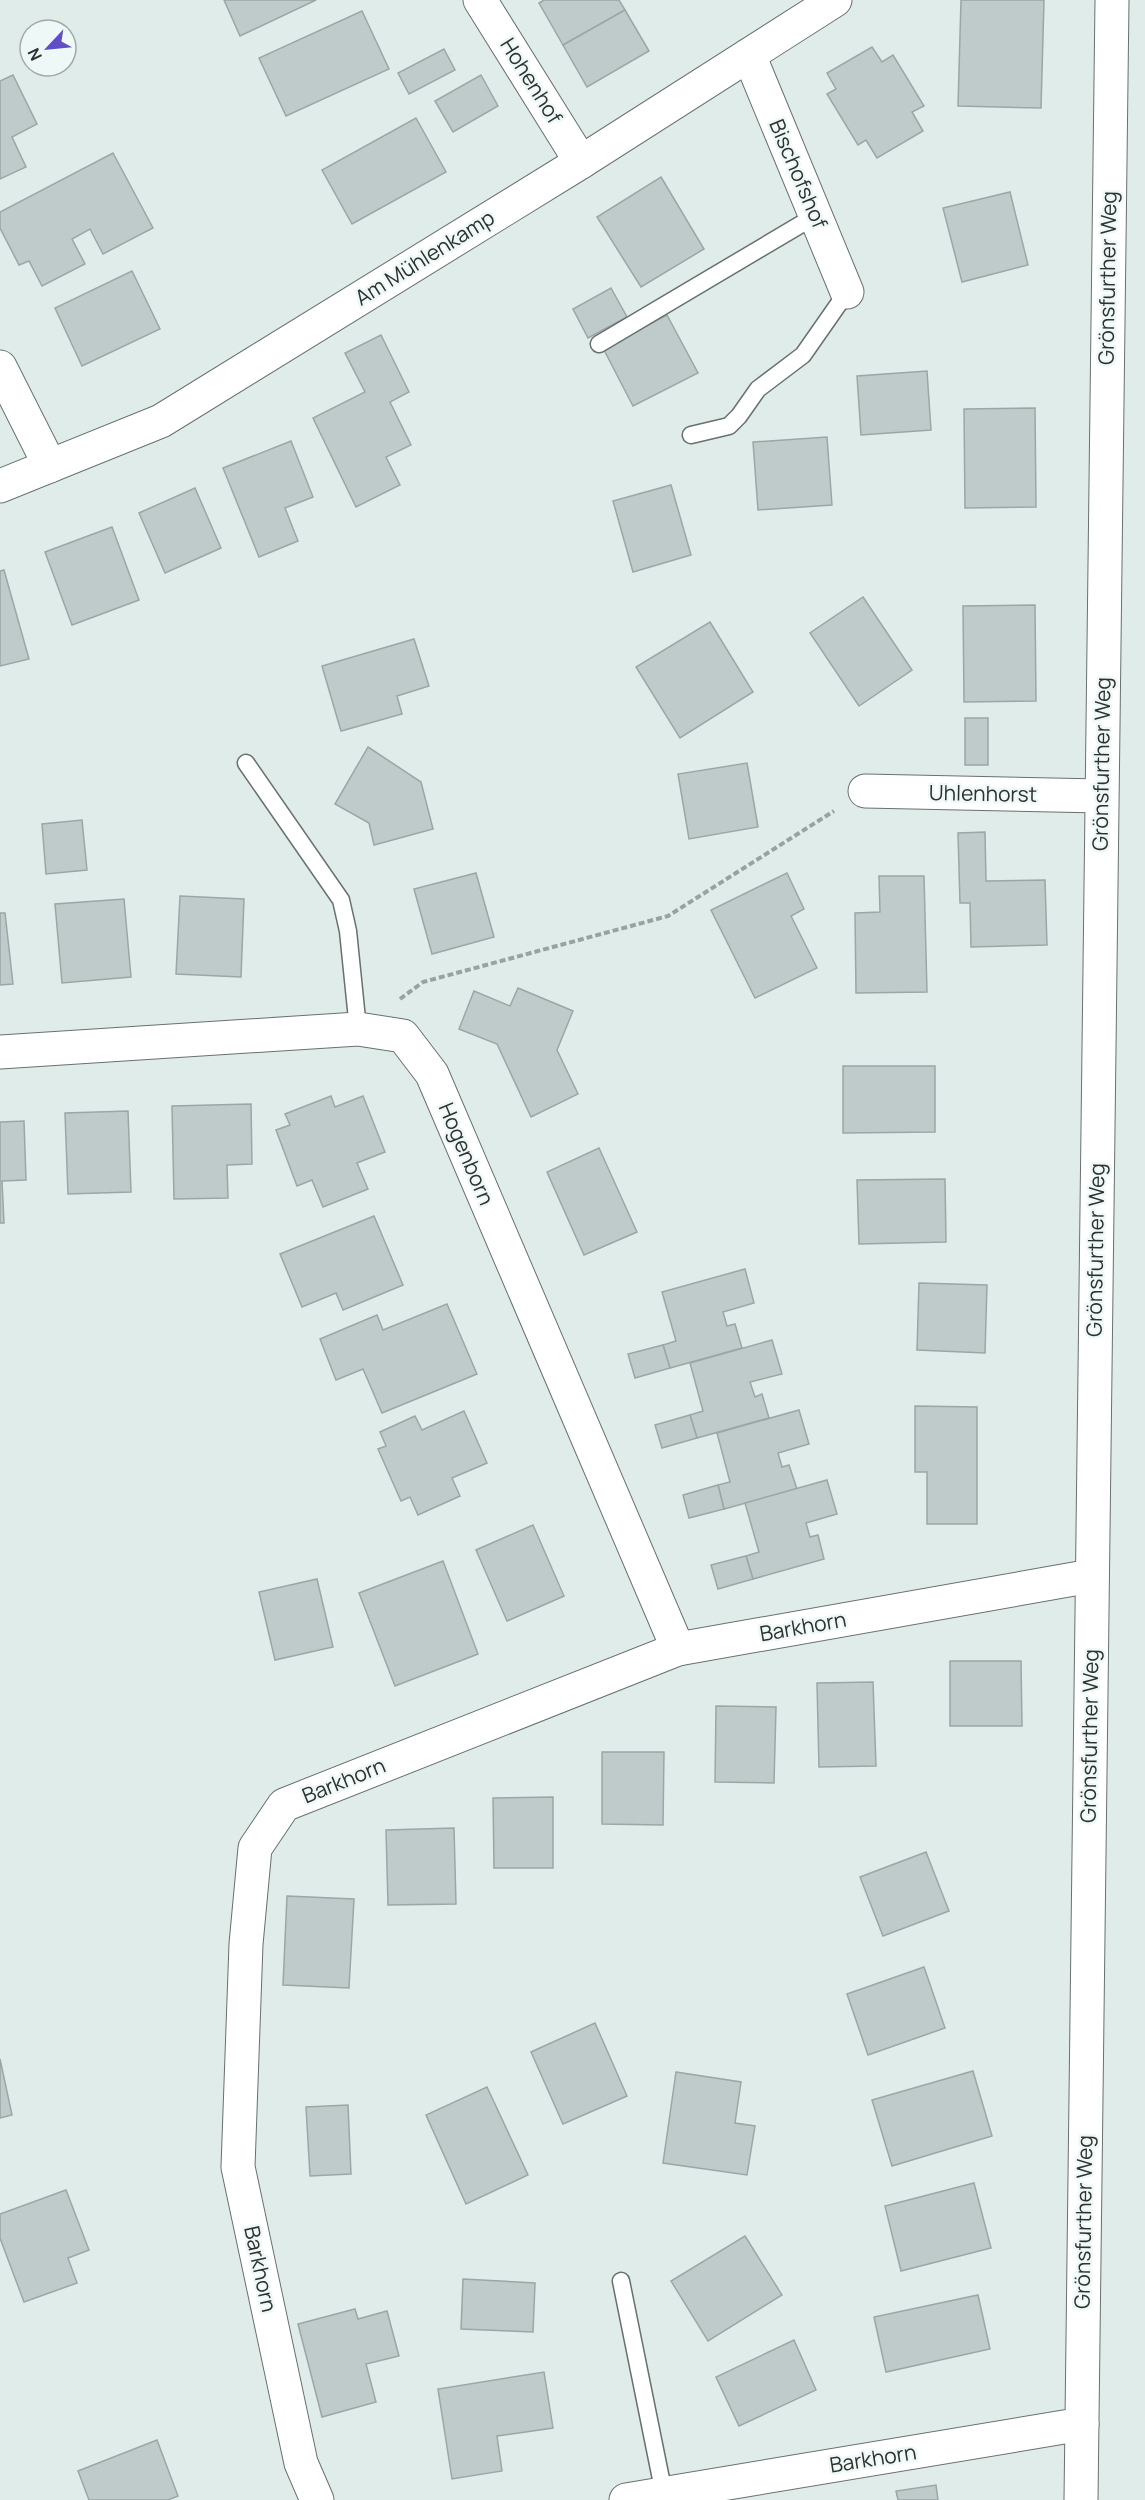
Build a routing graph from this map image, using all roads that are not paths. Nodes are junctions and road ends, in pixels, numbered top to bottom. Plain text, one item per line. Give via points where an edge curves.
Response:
1 (480, 0) edge
2 (835, 0) edge
3 (1112, 0) edge
4 (749, 55) junction
5 (581, 162) junction
6 (815, 216) junction
7 (847, 292) joint
8 (599, 344) dead end
9 (0, 367) edge
10 (691, 435) dead end
11 (50, 466) junction
12 (0, 486) edge
13 (246, 763) dead end
14 (865, 791) road end
15 (1101, 796) junction
16 (358, 1029) junction
17 (0, 1052) edge
18 (1091, 1576) junction
19 (678, 1649) junction
20 (621, 2281) dead end
21 (1082, 2424) junction
22 (664, 2493) junction
23 (317, 2500) edge
24 (626, 2500) edge
25 (1081, 2500) edge

1 - 5 street, Hohenhof
2 - 4 street, Am Mühlenkamp
3 - 15 street, Grönsfurther Weg
4 - 5 street, Am Mühlenkamp
4 - 6 street, Bischofshof
5 - 11 street, Am Mühlenkamp via 162,421
6 - 7 street, Bischofshof
6 - 8 lane
7 - 10 lane via 803,355 758,389 729,426
9 - 11 street
11 - 12 street, Am Mühlenkamp
13 - 16 lane via 341,900
14 - 15 street, Uhlenhorst
15 - 18 street, Grönsfurther Weg
16 - 17 street, Hogenborn
16 - 19 street, Hogenborn via 403,1036 432,1074
18 - 19 street, Barkhorn
18 - 21 street, Grönsfurther Weg
19 - 23 street, Barkhorn via 284,1804 255,1848 246,1944 238,2167 301,2463
20 - 22 lane
21 - 22 street, Barkhorn
21 - 25 street, Grönsfurther Weg
22 - 24 street, Barkhorn

